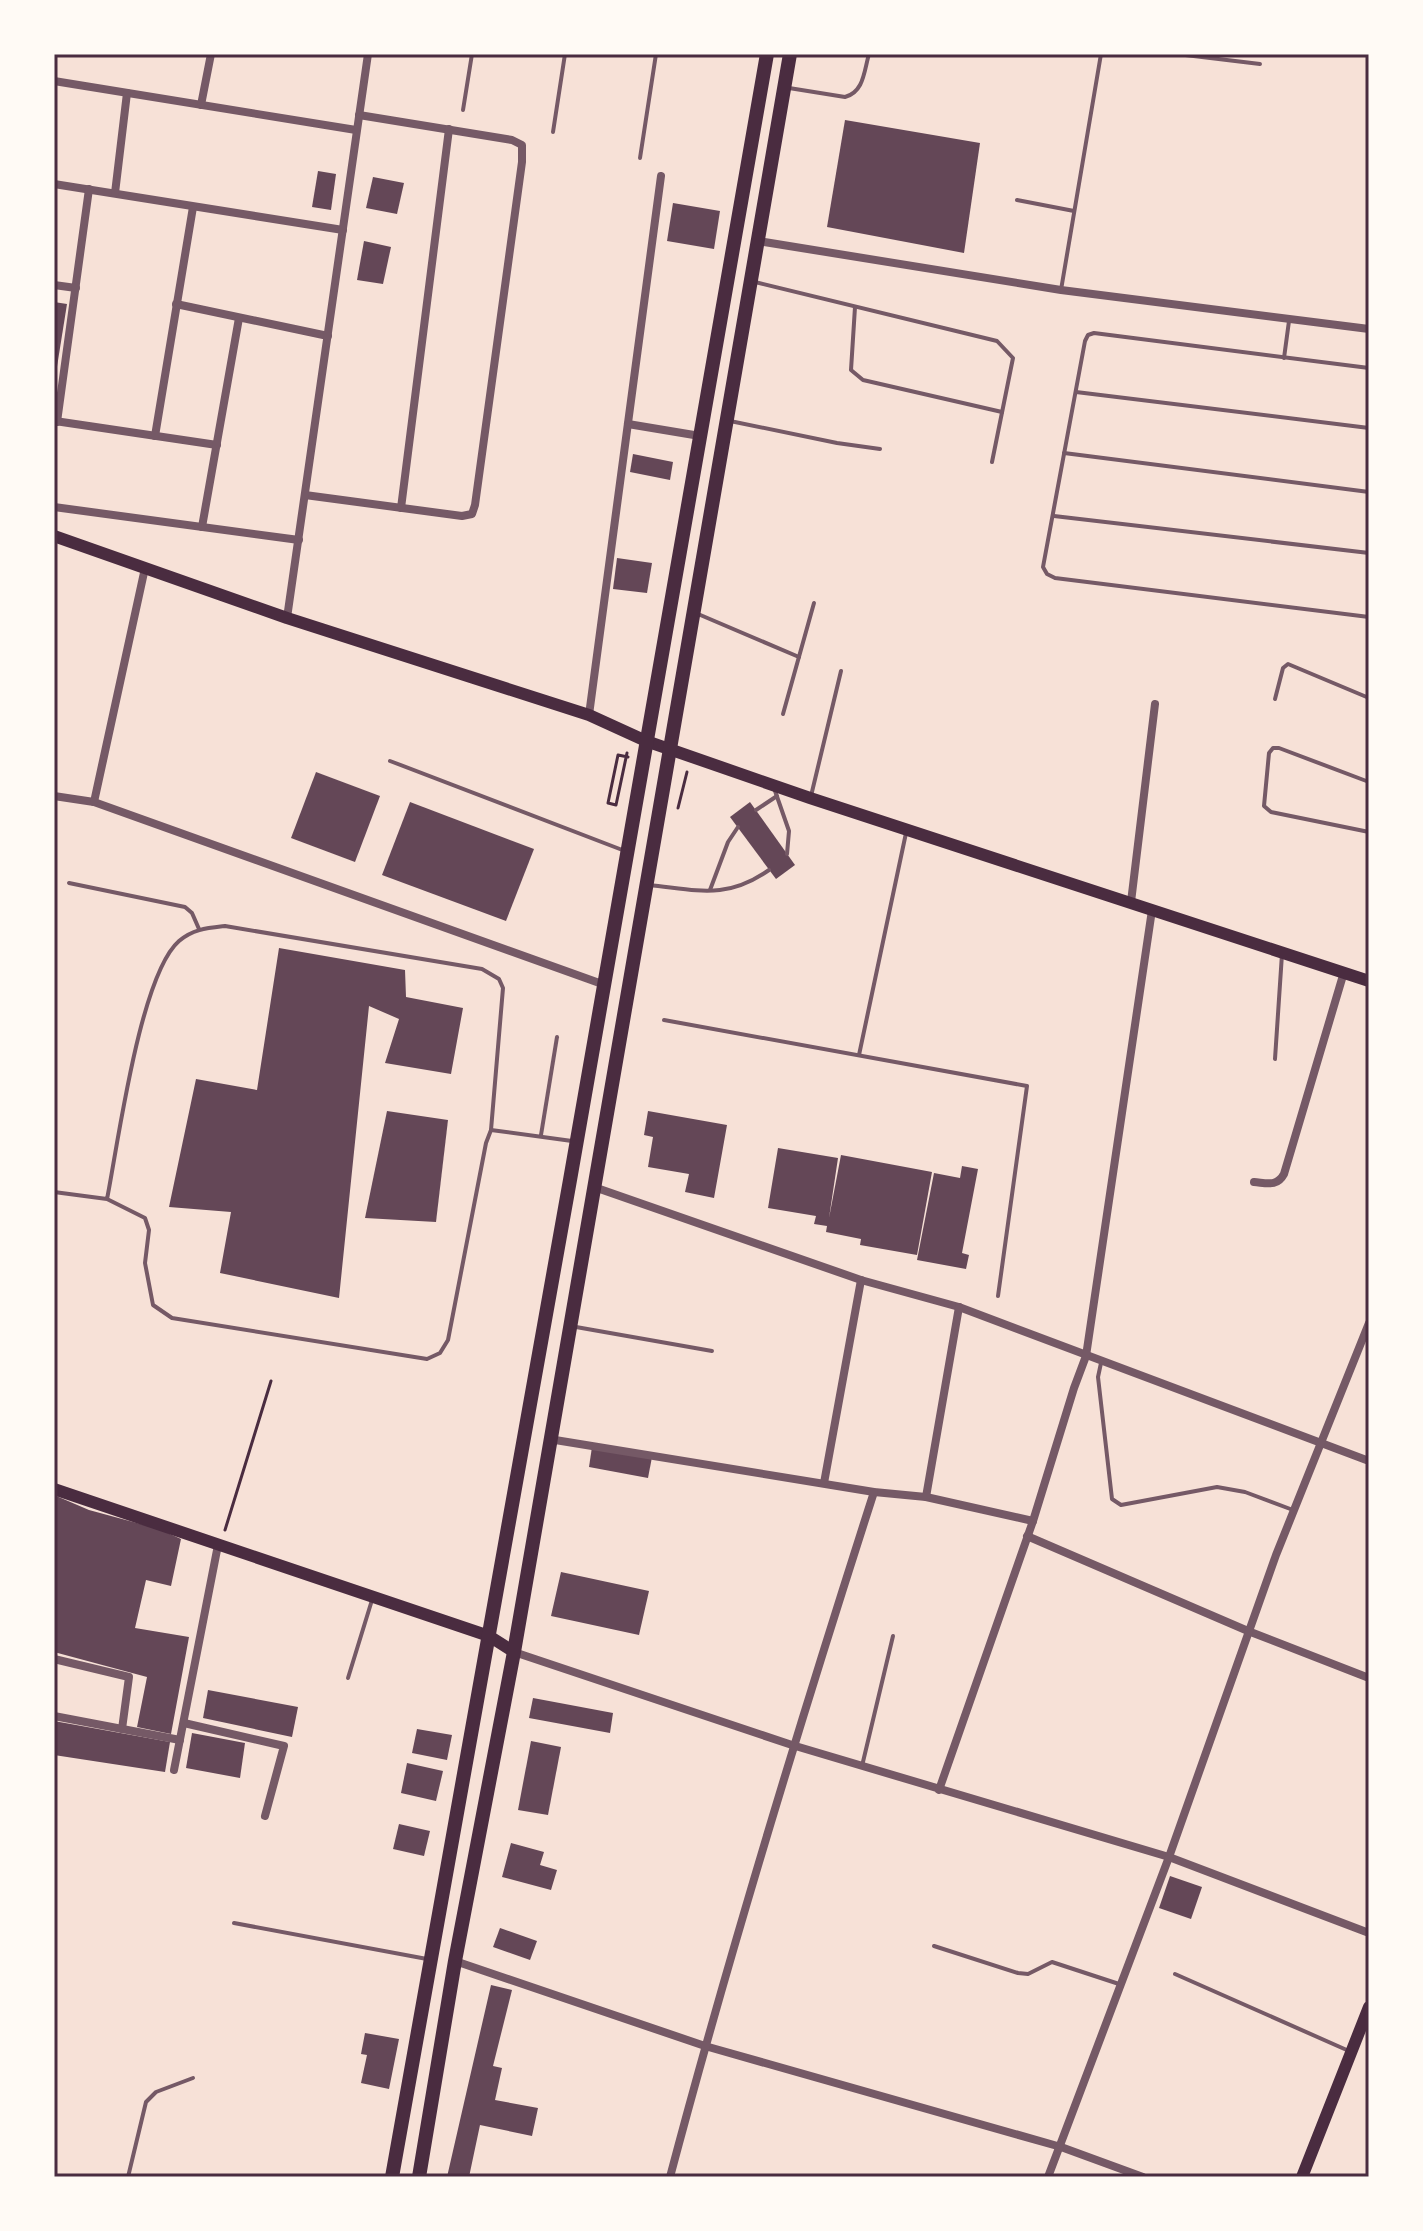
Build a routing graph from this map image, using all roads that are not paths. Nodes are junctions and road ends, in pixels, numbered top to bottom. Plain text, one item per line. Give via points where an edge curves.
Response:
1 (211, 54) edge
2 (368, 54) edge
3 (472, 54) edge
4 (565, 54) edge
5 (656, 54) edge
6 (767, 54) edge
7 (790, 54) edge
8 (869, 54) edge
9 (1101, 54) edge
10 (1177, 54) edge
11 (1260, 64) dead end
12 (54, 81) edge
13 (785, 87) junction
14 (127, 93) junction
15 (201, 105) junction
16 (463, 110) dead end
17 (359, 115) junction
18 (449, 129) junction
19 (356, 130) junction
20 (553, 132) dead end
21 (640, 158) dead end
22 (661, 176) dead end
23 (54, 184) edge
24 (89, 189) junction
25 (115, 193) junction
26 (1017, 200) dead end
27 (193, 207) junction
28 (1074, 211) junction
29 (343, 230) junction
30 (758, 241) junction
31 (751, 282) junction
32 (54, 285) edge
33 (76, 288) junction
34 (1061, 290) junction
35 (176, 304) junction
36 (855, 306) junction
37 (239, 318) junction
38 (1290, 318) junction
39 (1369, 329) edge
40 (328, 336) junction
41 (1284, 358) junction
42 (1369, 368) edge
43 (1076, 392) junction
44 (1002, 412) junction
45 (726, 420) junction
46 (55, 421) edge
47 (628, 424) junction
48 (1369, 428) edge
49 (155, 436) junction
50 (700, 436) junction
51 (217, 445) junction
52 (880, 449) dead end
53 (1064, 453) junction
54 (992, 462) dead end
55 (1369, 492) edge
56 (305, 495) junction
57 (54, 507) edge
58 (401, 508) junction
59 (1053, 516) junction
60 (202, 527) junction
61 (54, 536) edge
62 (299, 540) junction
63 (1369, 553) edge
64 (145, 568) junction
65 (814, 603) dead end
66 (692, 612) junction
67 (1369, 617) edge
68 (287, 618) junction
69 (799, 657) junction
70 (841, 671) dead end
71 (1369, 698) edge
72 (1275, 699) dead end
73 (1155, 704) dead end
74 (783, 714) dead end
75 (589, 715) junction
76 (646, 741) junction
77 (668, 748) junction
78 (390, 761) dead end
79 (1369, 782) edge
80 (775, 791) junction
81 (54, 796) edge
82 (810, 798) junction
83 (94, 802) junction
84 (756, 810) dead end
85 (738, 827) dead end
86 (907, 831) junction
87 (1369, 832) edge
88 (627, 852) junction
89 (787, 854) dead end
90 (769, 870) dead end
91 (69, 883) dead end
92 (645, 885) junction
93 (709, 891) junction
94 (1131, 902) junction
95 (1152, 910) junction
96 (199, 929) junction
97 (1282, 952) junction
98 (1344, 972) junction
99 (1369, 981) edge
100 (605, 985) junction
101 (664, 1020) dead end
102 (557, 1037) dead end
103 (859, 1056) junction
104 (1275, 1059) dead end
105 (491, 1130) junction
106 (541, 1135) junction
107 (577, 1142) junction
108 (1254, 1182) dead end
109 (594, 1187) junction
110 (54, 1192) edge
111 (107, 1199) junction
112 (861, 1280) junction
113 (998, 1296) dead end
114 (959, 1307) junction
115 (1369, 1323) edge
116 (569, 1326) junction
117 (1358, 1349) junction
118 (712, 1351) dead end
119 (1369, 1354) edge
120 (1086, 1356) junction
121 (1102, 1361) junction
122 (549, 1439) junction
123 (1319, 1443) junction
124 (1369, 1461) edge
125 (824, 1483) junction
126 (54, 1489) edge
127 (874, 1492) junction
128 (926, 1497) junction
129 (1293, 1510) junction
130 (1033, 1521) junction
131 (1027, 1536) junction
132 (218, 1545) junction
133 (373, 1598) junction
134 (1248, 1631) junction
135 (489, 1636) junction
136 (893, 1636) dead end
137 (514, 1652) junction
138 (54, 1659) edge
139 (348, 1678) dead end
140 (1369, 1678) edge
141 (54, 1716) edge
142 (184, 1723) junction
143 (122, 1729) junction
144 (180, 1740) junction
145 (792, 1745) junction
146 (862, 1766) junction
147 (174, 1770) dead end
148 (939, 1790) junction
149 (265, 1816) dead end
150 (1169, 1857) junction
151 (234, 1923) dead end
152 (1369, 1933) edge
153 (934, 1946) dead end
154 (429, 1960) junction
155 (455, 1961) junction
156 (1175, 1974) dead end
157 (1119, 1984) junction
158 (1369, 2007) edge
159 (705, 2046) junction
160 (1351, 2052) junction
161 (193, 2078) dead end
162 (1061, 2147) junction
163 (128, 2177) edge
164 (392, 2177) edge
165 (419, 2177) edge
166 (670, 2177) edge
167 (1048, 2177) edge
168 (1143, 2177) edge
169 (1302, 2177) edge

1 - 15 street
2 - 17 street
3 - 16 lane
4 - 20 lane
5 - 21 lane
6 - 50 main road
7 - 13 main road
8 - 13 lane via 854,94
9 - 28 lane
10 - 11 lane
12 - 14 street
13 - 30 main road
14 - 15 street
14 - 25 street
15 - 19 street
17 - 18 street
17 - 19 street
18 - 58 street
18 - 58 street via 522,145 520,177 472,514
19 - 29 street
22 - 47 street
23 - 24 street
24 - 25 street
24 - 33 street
25 - 27 street
26 - 28 lane
27 - 29 street
27 - 35 street
28 - 34 lane
29 - 40 street
30 - 31 main road
30 - 34 street
31 - 36 lane
31 - 45 main road
32 - 33 street
33 - 46 street
34 - 38 street
35 - 37 street
35 - 49 street
36 - 44 lane via 851,370 856,376
36 - 44 lane via 997,341 1013,358
37 - 40 street
37 - 51 street
38 - 39 street
38 - 41 lane
40 - 56 street
41 - 42 lane
41 - 43 lane via 1094,333 1085,341
43 - 48 lane
43 - 53 lane
44 - 54 lane
45 - 52 lane
45 - 66 main road
46 - 49 street
47 - 50 street
47 - 75 street
49 - 51 street
50 - 76 main road
51 - 60 street
53 - 55 lane
53 - 59 lane
56 - 58 street
56 - 62 street
57 - 60 street
59 - 63 lane
59 - 67 lane via 1043,567 1055,578
60 - 62 street
61 - 64 main road
62 - 68 street
64 - 68 main road
64 - 83 street
65 - 69 lane
66 - 69 lane
66 - 77 main road
68 - 75 main road
69 - 74 lane
70 - 82 lane
71 - 72 lane via 1288,664
73 - 94 street
75 - 76 main road
76 - 77 main road
76 - 88 main road
77 - 80 main road
77 - 92 main road
78 - 88 lane
79 - 87 lane via 1273,748 1264,806 1271,812
80 - 82 main road
80 - 84 lane
80 - 89 lane via 789,831
81 - 83 street
82 - 86 main road
83 - 100 street
85 - 93 lane
86 - 94 main road
86 - 103 lane
88 - 100 main road
90 - 93 lane via 742,887
91 - 96 lane via 185,907
92 - 93 lane
92 - 109 main road
94 - 95 main road
95 - 97 main road
95 - 120 street
96 - 105 lane via 225,926 482,969 499,979 503,988
96 - 111 lane via 178,942 159,970 139,1036
97 - 98 main road
97 - 104 lane
98 - 99 main road
98 - 108 street via 1284,1174 1273,1184
100 - 107 main road
101 - 103 lane
102 - 106 lane
103 - 113 lane via 1027,1086
105 - 106 lane
105 - 111 lane via 448,1340 440,1353 427,1359 172,1318 153,1305 145,1263 145,1218
106 - 107 lane
107 - 135 main road
109 - 112 street
109 - 116 main road
110 - 111 lane
112 - 114 street
112 - 125 street
114 - 120 street
114 - 128 street
115 - 117 street
116 - 118 lane
116 - 122 main road
117 - 119 street
117 - 123 street
120 - 121 street
120 - 130 street
121 - 123 street
121 - 129 lane via 1098,1377 1112,1499 1121,1505 1217,1487
122 - 125 street
122 - 137 main road
123 - 124 street
123 - 129 street
125 - 127 street
126 - 132 main road
127 - 128 street
127 - 145 street
128 - 130 street
129 - 134 street
130 - 131 street
131 - 134 street
131 - 148 street
132 - 133 main road
132 - 142 street
133 - 135 main road
133 - 139 lane
134 - 140 street
134 - 150 street
135 - 137 main road
135 - 154 main road
136 - 146 lane
137 - 145 street
137 - 155 main road
138 - 143 street via 129,1677
141 - 143 street
142 - 144 street
142 - 149 street via 284,1746
143 - 144 street
144 - 147 street
145 - 146 street
145 - 159 street
146 - 148 street
148 - 150 street
150 - 152 street
150 - 157 street
151 - 154 lane
153 - 157 lane via 1018,1973 1028,1974 1052,1962
154 - 164 main road
155 - 159 street
155 - 165 main road
156 - 160 lane
157 - 162 street
158 - 160 main road
159 - 162 street
159 - 166 street
160 - 169 main road
161 - 163 lane via 156,2092 146,2102
162 - 167 street
162 - 168 street

